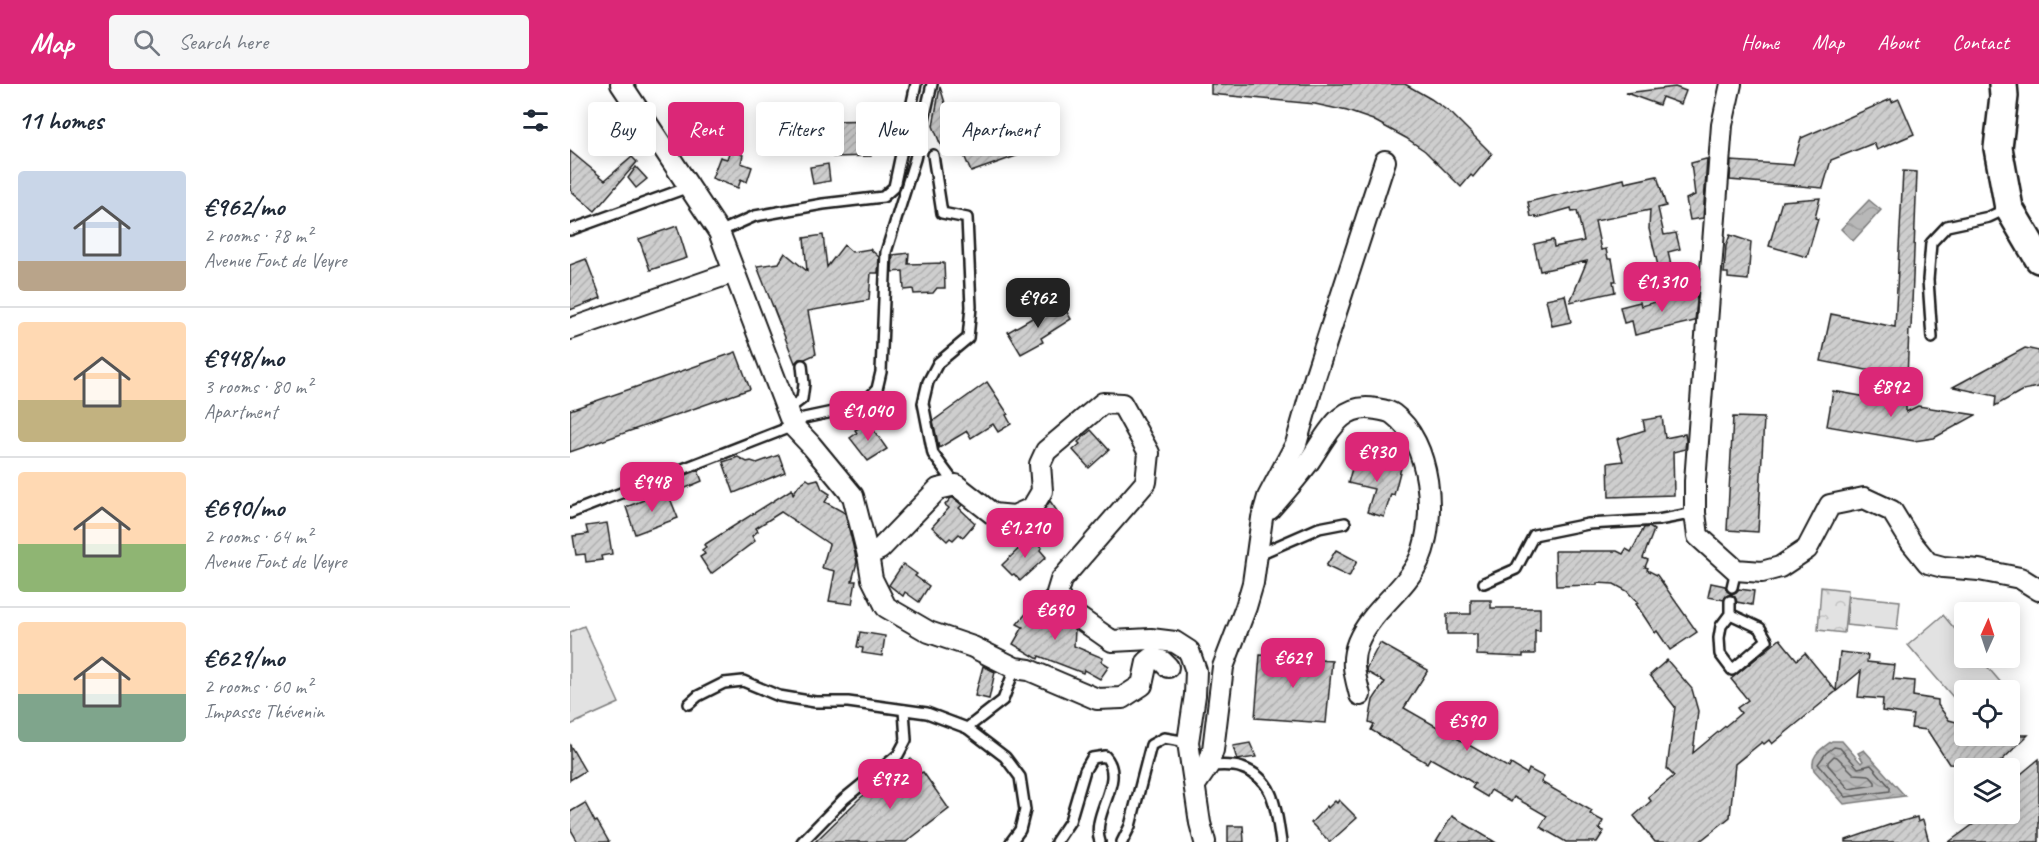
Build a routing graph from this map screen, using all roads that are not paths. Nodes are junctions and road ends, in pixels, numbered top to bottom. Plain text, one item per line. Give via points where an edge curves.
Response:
1 (621, 84) edge
2 (916, 84) edge
3 (932, 84) edge
4 (1731, 84) edge
5 (2003, 84) edge
6 (933, 155) dead end
7 (1385, 161) dead end
8 (689, 187) junction
9 (2009, 208) junction
10 (570, 230) edge
11 (719, 232) junction
12 (2039, 259) edge
13 (734, 272) junction
14 (570, 329) edge
15 (1932, 338) dead end
16 (802, 365) dead end
17 (789, 419) junction
18 (956, 485) junction
19 (570, 513) edge
20 (1695, 513) junction
21 (1262, 518) junction
22 (1346, 523) dead end
23 (868, 555) junction
24 (1257, 555) junction
25 (1484, 583) dead end
26 (2039, 590) edge
27 (1730, 601) dead end
28 (1731, 614) junction
29 (1168, 667) dead end
30 (1015, 668) junction
31 (1360, 695) dead end
32 (689, 704) dead end
33 (904, 710) junction
34 (967, 728) junction
35 (1188, 742) junction
36 (1208, 766) junction
37 (1195, 785) junction
38 (802, 842) edge
39 (1011, 842) edge
40 (1056, 842) edge
41 (1100, 842) edge
42 (1122, 842) edge
43 (1205, 842) edge
44 (1281, 842) edge

1 - 8 street
2 - 11 lane via 894,187 883,197 755,216
3 - 17 lane via 915,159 886,252 877,389 865,402 842,410
4 - 20 street via 1722,125
5 - 9 street via 1998,148
6 - 18 lane via 942,213 967,218 971,307 968,338 938,363 923,403 933,454
7 - 21 street via 1296,444 1268,497
8 - 10 lane
8 - 11 street
9 - 12 street
9 - 15 lane via 1989,217 1947,226 1931,243 1928,280
11 - 13 street
13 - 14 street
13 - 17 street
16 - 17 lane via 802,399
17 - 19 lane
17 - 23 street via 853,496
18 - 23 street via 938,489 880,549
18 - 35 street via 993,514 1014,516 1032,508 1042,491 1040,464 1046,451 1103,403 1122,404 1149,453 1146,482 1061,580 1057,593 1065,608 1112,641 1175,642 1189,651 1196,671
20 - 25 lane via 1588,524 1534,535 1516,569
20 - 26 street via 1698,536 1734,579 1779,567 1807,549 1830,505 1864,498 1892,511 1928,562 2020,578
21 - 24 street
21 - 31 street via 1292,485 1338,418 1353,409 1370,408 1392,412 1408,429 1429,489 1428,522 1420,558 1368,624 1358,643 1353,664
22 - 24 lane via 1319,528
23 - 30 street via 872,579 886,607 929,632 973,647
24 - 36 street via 1246,607 1223,667
27 - 28 lane
28 - 28 lane via 1721,626 1719,638 1720,654 1732,670 1767,640 1760,628
29 - 30 street via 1152,658 1147,662 1142,684 1122,698 1097,699 1029,670
30 - 34 lane via 1003,700
32 - 33 lane via 724,683 743,681 779,696
33 - 34 lane via 927,713
33 - 38 lane via 906,740 898,755 844,799
34 - 39 lane via 1005,757 1020,777 1024,810 1020,831
35 - 37 street
35 - 42 lane via 1164,738 1151,745 1130,826
36 - 37 street
36 - 44 lane via 1240,767 1267,784 1274,797
37 - 43 street
40 - 41 lane via 1070,821 1085,770 1092,758 1105,756 1113,775 1096,831

